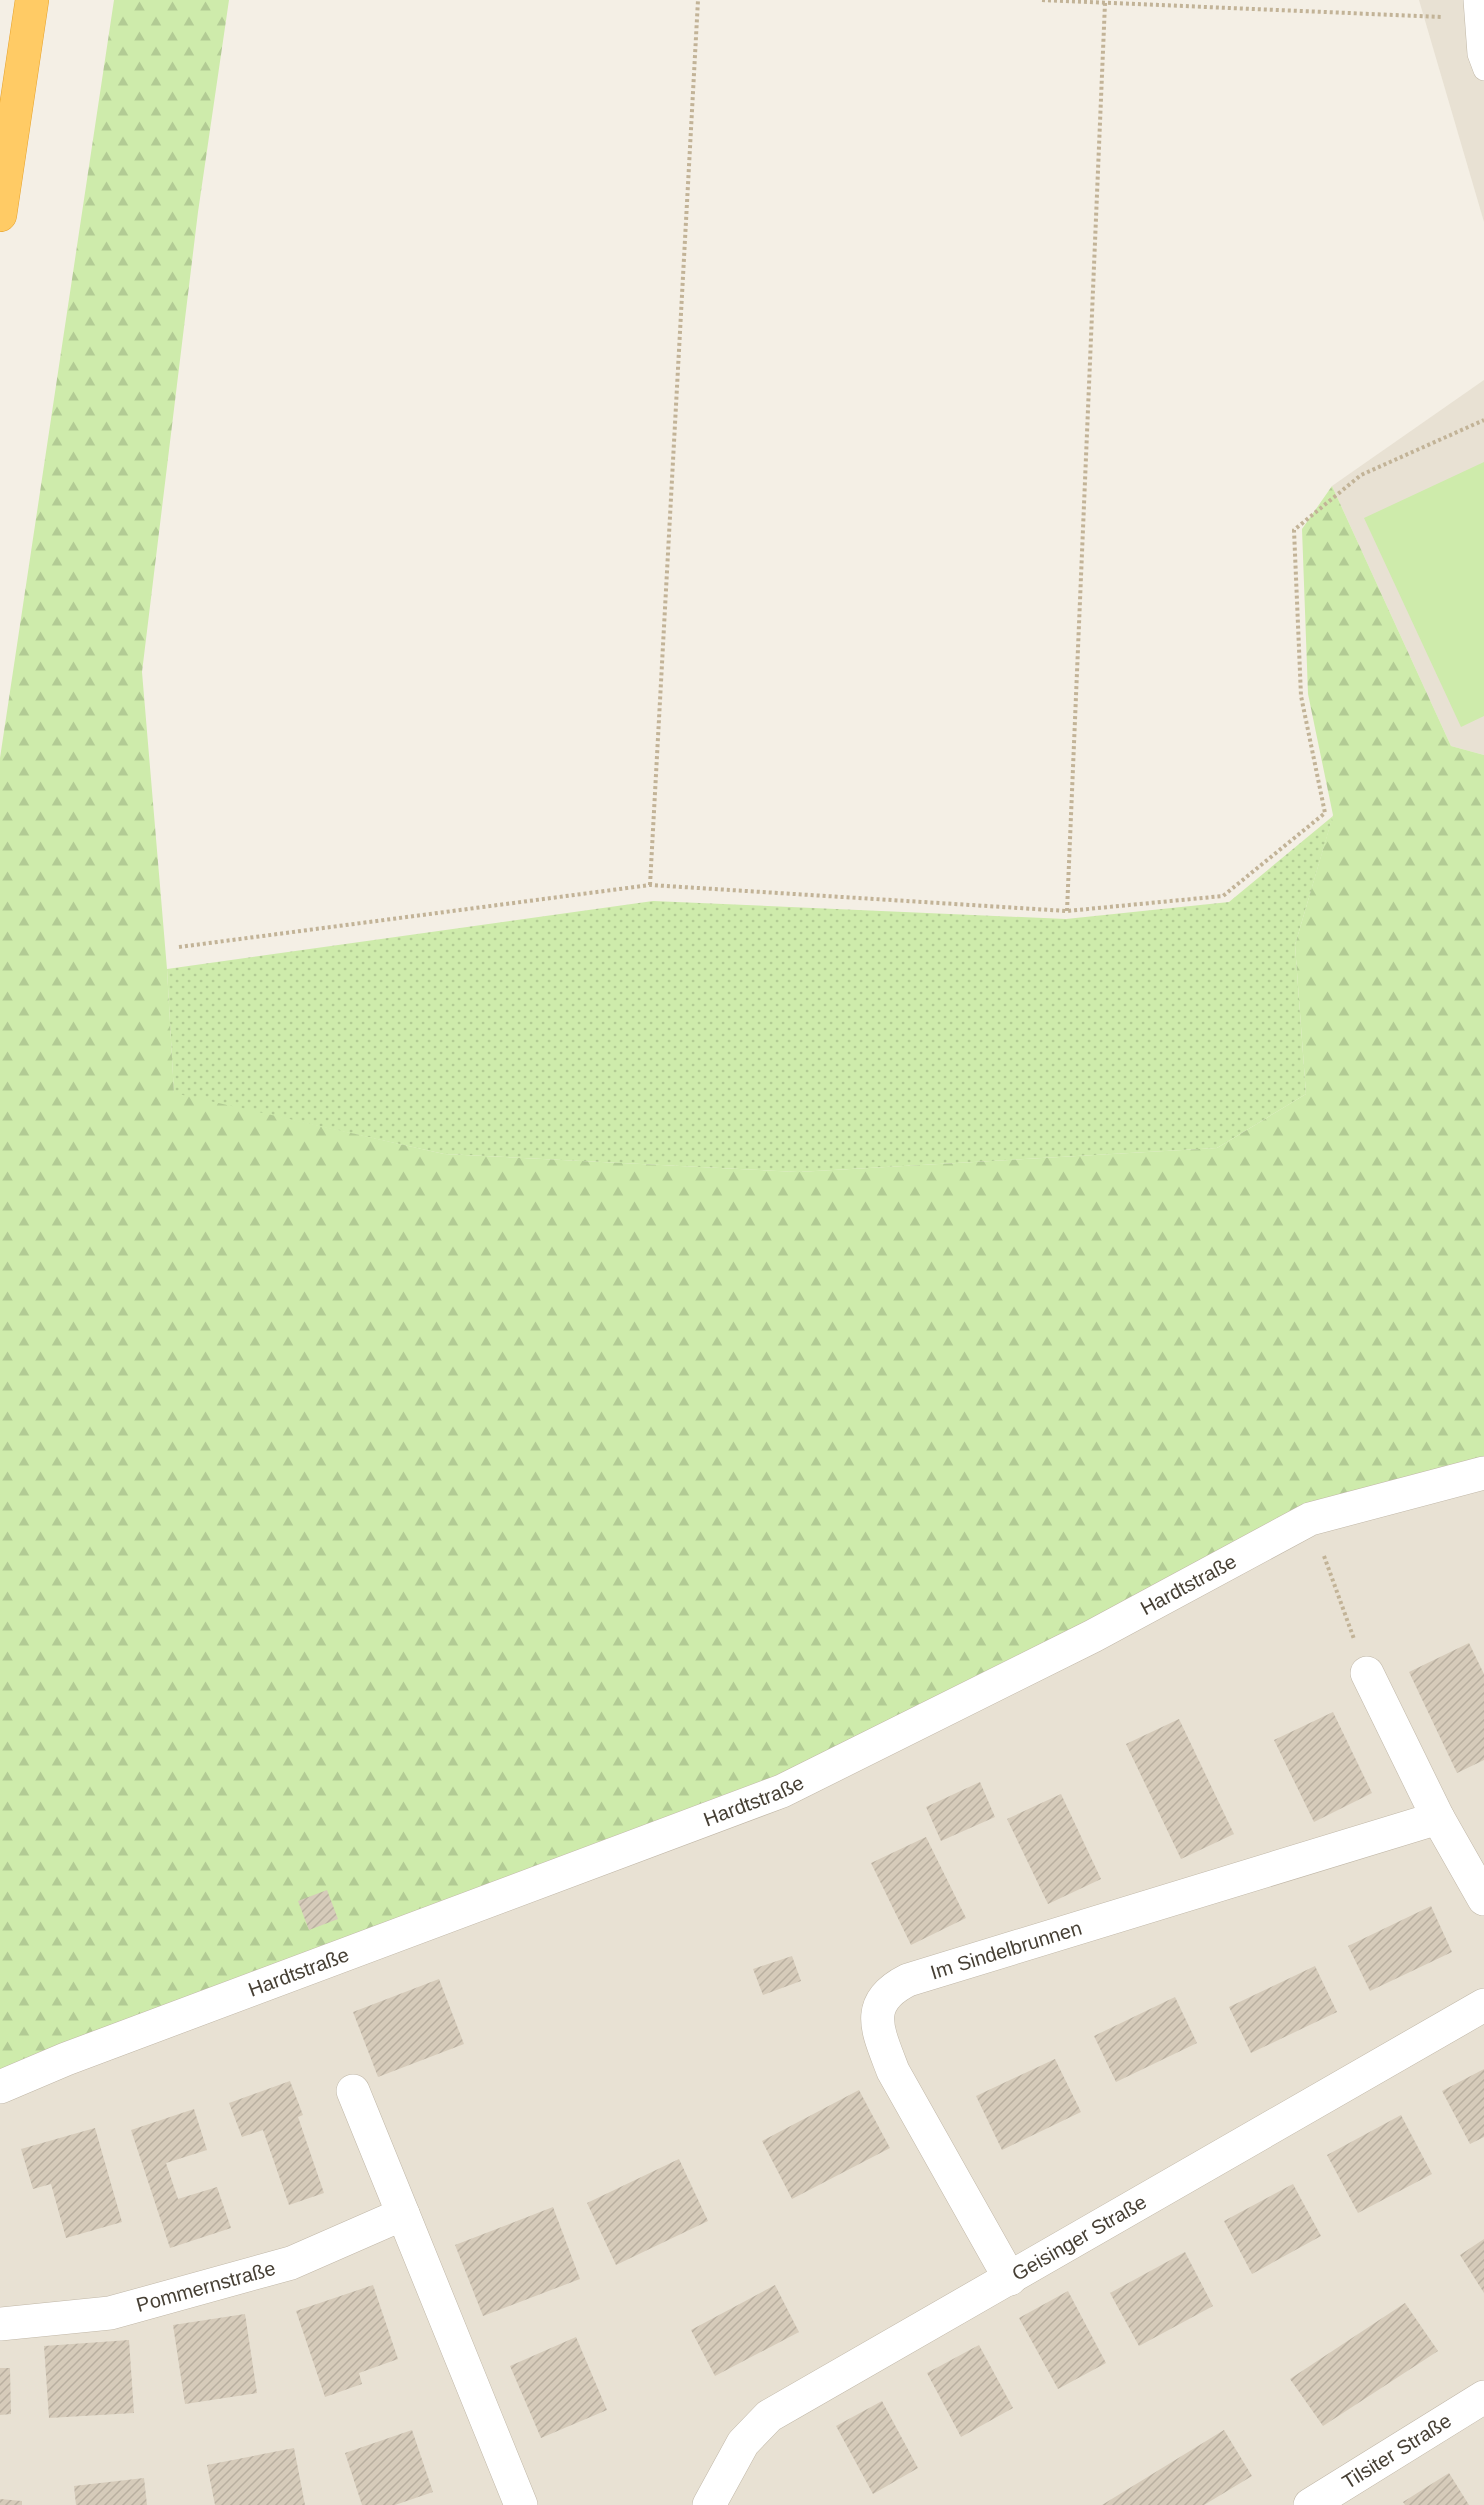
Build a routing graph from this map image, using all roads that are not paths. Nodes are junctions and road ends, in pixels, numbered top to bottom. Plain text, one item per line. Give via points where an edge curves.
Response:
1 (32, 0) edge
2 (1475, 9) edge
3 (1484, 70) edge
4 (0, 215) edge
5 (1484, 1473) edge
6 (1367, 1673) road end
7 (1438, 1818) junction
8 (1484, 1899) edge
9 (1484, 2005) edge
10 (0, 2087) edge
11 (353, 2091) dead end
12 (403, 2214) junction
13 (1010, 2279) junction
14 (0, 2324) edge
15 (1484, 2397) edge
16 (521, 2505) edge
17 (708, 2505) edge
18 (1310, 2505) edge

1 - 4 highway
2 - 3 lane via 1478,54
5 - 10 street, Hardtstraße via 1310,1519 1092,1636 782,1791
6 - 7 street
7 - 8 street
7 - 13 street, Im Sindelbrunnen via 908,1980 890,1989 878,2007 880,2037 893,2071
9 - 13 street, Geisinger Straße
11 - 12 street
12 - 14 street, Pommernstraße via 291,2262 110,2313
12 - 16 street
13 - 17 street, Geisinger Straße via 769,2416 742,2443
15 - 18 street, Tilsiter Straße

